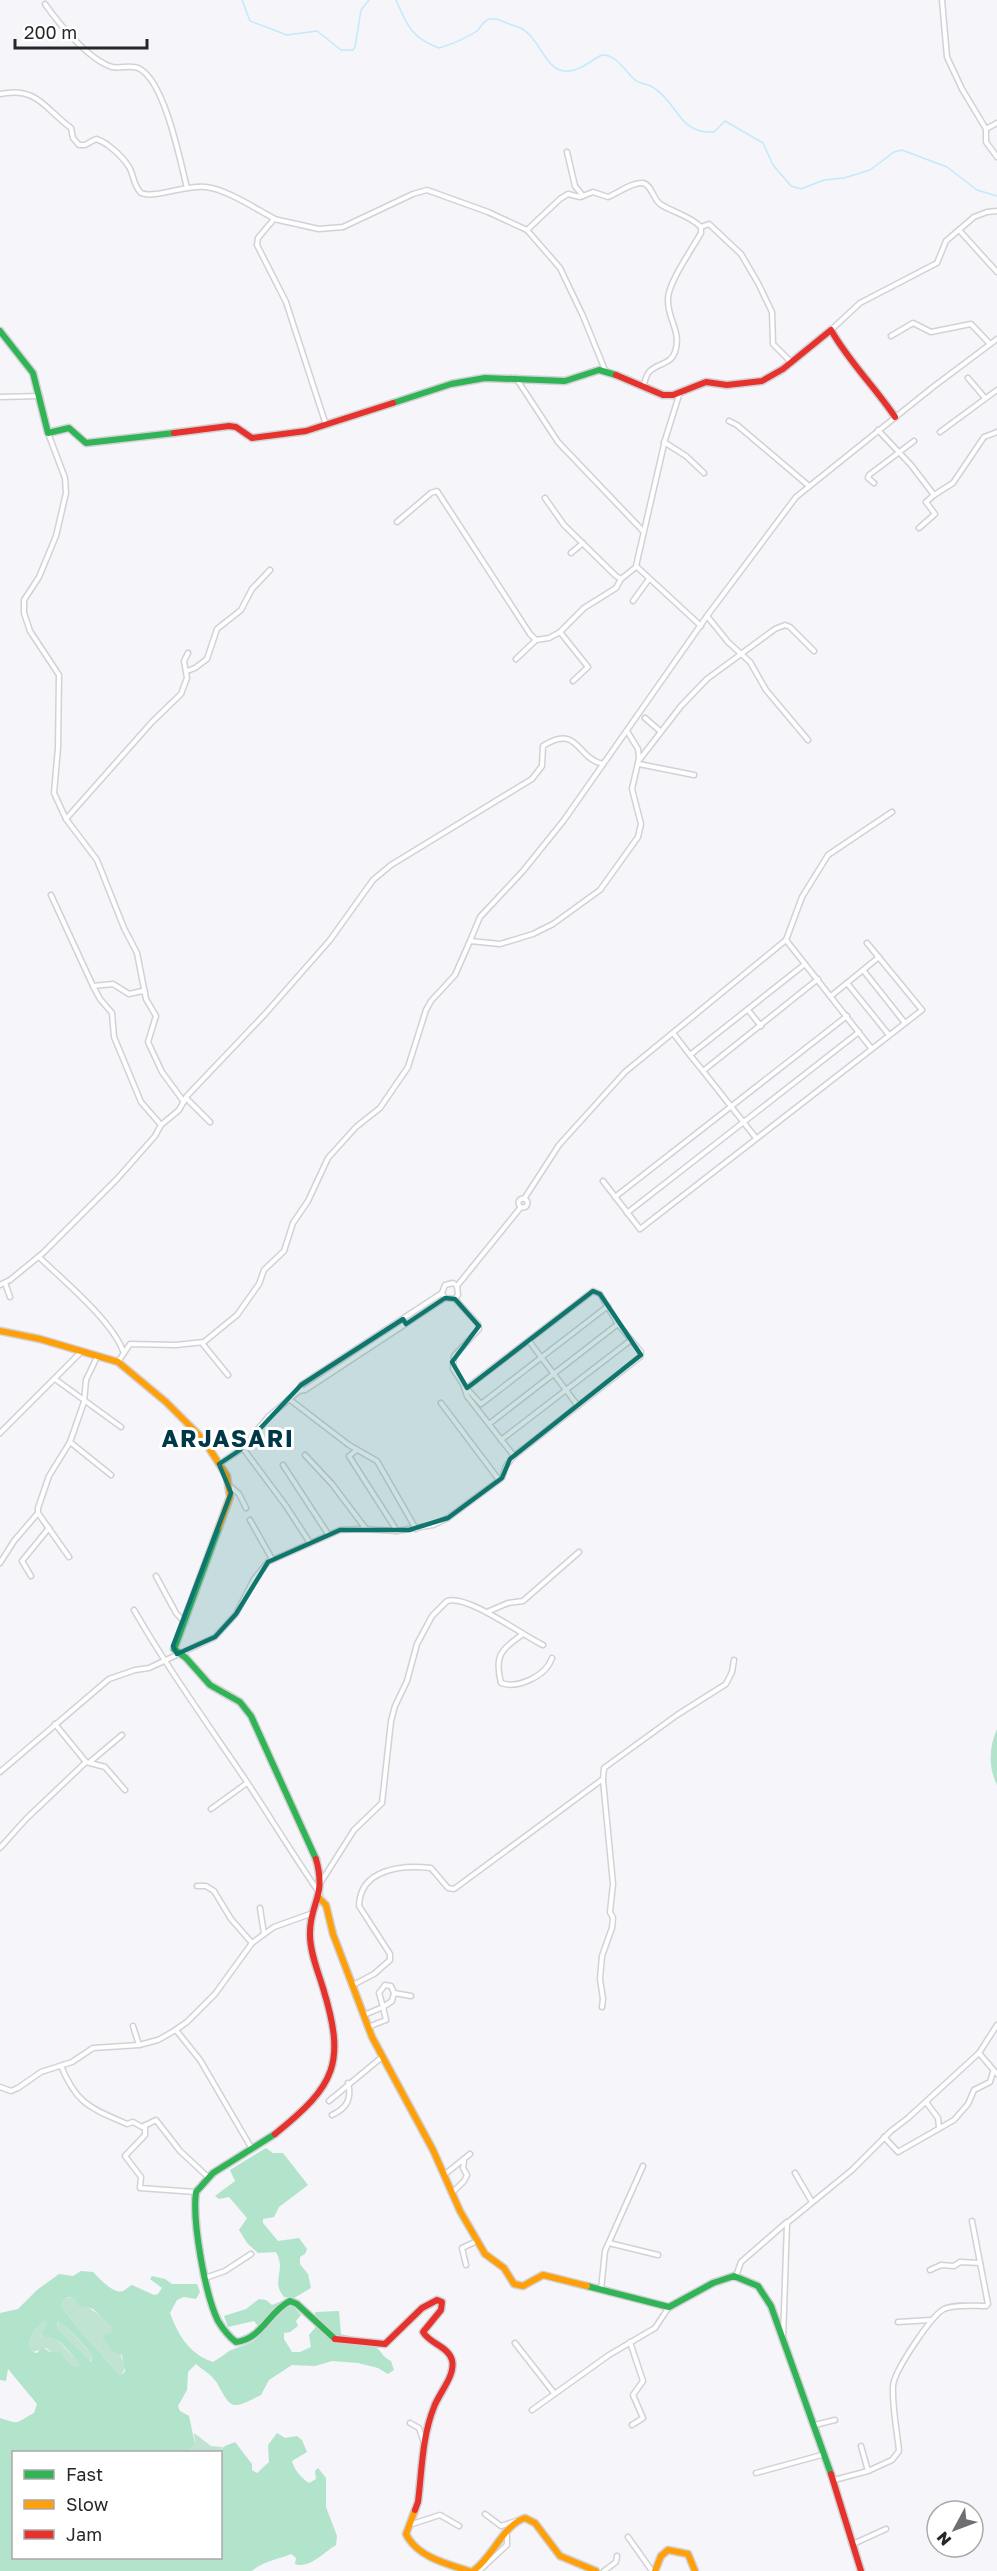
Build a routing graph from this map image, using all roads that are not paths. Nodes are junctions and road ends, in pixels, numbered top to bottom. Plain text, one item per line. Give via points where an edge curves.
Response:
1 (942, 0) edge
2 (45, 4) dead end
3 (0, 94) edge
4 (997, 123) edge
5 (986, 129) junction
6 (567, 152) dead end
7 (997, 157) edge
8 (188, 188) junction
9 (583, 196) junction
10 (997, 211) edge
11 (276, 219) junction
12 (701, 227) junction
13 (527, 230) junction
14 (959, 230) junction
15 (997, 272) edge
16 (831, 330) junction
17 (0, 331) edge
18 (891, 336) dead end
19 (997, 339) edge
20 (990, 344) junction
21 (791, 362) junction
22 (605, 370) junction
23 (516, 378) junction
24 (968, 378) dead end
25 (642, 388) junction
26 (997, 390) edge
27 (680, 392) junction
28 (40, 396) junction
29 (0, 397) edge
30 (985, 398) junction
31 (895, 417) junction
32 (729, 421) dead end
33 (326, 424) junction
34 (878, 430) junction
35 (940, 432) dead end
36 (997, 432) edge
37 (48, 433) junction
38 (914, 441) dead end
39 (664, 442) junction
40 (899, 453) junction
41 (704, 473) dead end
42 (874, 483) dead end
43 (809, 486) junction
44 (934, 495) junction
45 (545, 498) dead end
46 (397, 522) dead end
47 (919, 528) dead end
48 (643, 531) junction
49 (583, 543) junction
50 (571, 553) dead end
51 (636, 567) junction
52 (270, 570) dead end
53 (621, 579) junction
54 (649, 579) junction
55 (633, 601) dead end
56 (707, 616) junction
57 (701, 626) junction
58 (560, 632) junction
59 (536, 640) junction
60 (814, 651) dead end
61 (188, 653) dead end
62 (739, 654) junction
63 (516, 658) dead end
64 (187, 671) junction
65 (573, 681) dead end
66 (645, 718) dead end
67 (627, 731) junction
68 (660, 731) junction
69 (808, 741) dead end
70 (639, 761) junction
71 (603, 764) junction
72 (694, 775) dead end
73 (892, 812) dead end
74 (66, 819) junction
75 (51, 895) dead end
76 (786, 940) junction
77 (470, 941) junction
78 (867, 943) dead end
79 (879, 957) junction
80 (805, 964) junction
81 (863, 970) junction
82 (818, 979) junction
83 (847, 983) junction
84 (93, 986) junction
85 (146, 993) junction
86 (831, 996) junction
87 (748, 1010) junction
88 (847, 1016) junction
89 (905, 1023) junction
90 (761, 1026) junction
91 (859, 1032) junction
92 (673, 1033) junction
93 (889, 1035) junction
94 (872, 1048) junction
95 (690, 1055) junction
96 (703, 1071) junction
97 (186, 1097) junction
98 (184, 1103) junction
99 (731, 1106) junction
100 (210, 1122) dead end
101 (744, 1122) junction
102 (161, 1125) junction
103 (756, 1138) junction
104 (603, 1181) dead end
105 (615, 1197) junction
106 (627, 1213) junction
107 (39, 1256) junction
108 (6, 1283) junction
109 (0, 1285) edge
110 (457, 1286) junction
111 (442, 1293) junction
112 (10, 1297) dead end
113 (445, 1298) junction
114 (455, 1299) junction
115 (608, 1306) junction
116 (403, 1319) junction
117 (406, 1324) junction
118 (618, 1324) junction
119 (0, 1331) edge
120 (631, 1340) junction
121 (528, 1341) junction
122 (201, 1342) junction
123 (81, 1352) junction
124 (123, 1352) junction
125 (97, 1357) junction
126 (542, 1358) junction
127 (118, 1362) junction
128 (554, 1374) junction
129 (228, 1375) dead end
130 (55, 1379) junction
131 (299, 1391) junction
132 (465, 1391) junction
133 (567, 1391) junction
134 (84, 1399) junction
135 (289, 1399) junction
136 (441, 1402) dead end
137 (578, 1406) junction
138 (489, 1424) junction
139 (121, 1427) dead end
140 (0, 1433) edge
141 (501, 1440) junction
142 (70, 1442) junction
143 (242, 1447) junction
144 (357, 1450) junction
145 (305, 1455) dead end
146 (514, 1456) junction
147 (219, 1464) junction
148 (283, 1465) dead end
149 (111, 1475) dead end
150 (499, 1480) junction
151 (231, 1487) junction
152 (246, 1508) dead end
153 (38, 1513) junction
154 (250, 1520) dead end
155 (49, 1528) junction
156 (366, 1529) junction
157 (416, 1529) junction
158 (397, 1531) junction
159 (328, 1534) junction
160 (310, 1543) junction
161 (579, 1552) dead end
162 (69, 1557) dead end
163 (272, 1559) junction
164 (0, 1563) edge
165 (31, 1576) dead end
166 (156, 1576) dead end
167 (134, 1610) dead end
168 (487, 1612) junction
169 (186, 1623) junction
170 (523, 1634) junction
171 (543, 1644) dead end
172 (177, 1653) junction
173 (552, 1658) dead end
174 (162, 1660) junction
175 (734, 1660) dead end
176 (56, 1724) junction
177 (122, 1735) dead end
178 (89, 1762) junction
179 (0, 1772) edge
180 (603, 1779) junction
181 (248, 1783) junction
182 (125, 1790) dead end
183 (211, 1809) dead end
184 (0, 1848) edge
185 (321, 1883) junction
186 (197, 1886) dead end
187 (320, 1896) junction
188 (260, 1908) dead end
189 (313, 1913) junction
190 (264, 1934) junction
191 (252, 1943) junction
192 (353, 1985) junction
193 (394, 1993) junction
194 (411, 1996) dead end
195 (383, 2007) junction
196 (602, 2007) dead end
197 (364, 2015) junction
198 (997, 2025) edge
199 (133, 2026) dead end
200 (369, 2027) junction
201 (176, 2030) junction
202 (139, 2045) junction
203 (979, 2053) junction
204 (382, 2057) junction
205 (61, 2066) junction
206 (995, 2073) edge
207 (348, 2083) junction
208 (0, 2087) edge
209 (329, 2101) dead end
210 (926, 2102) junction
211 (332, 2115) dead end
212 (145, 2125) junction
213 (939, 2127) junction
214 (884, 2137) junction
215 (252, 2149) junction
216 (470, 2154) dead end
217 (464, 2160) junction
218 (643, 2166) dead end
219 (795, 2173) dead end
220 (444, 2176) junction
221 (208, 2177) junction
222 (196, 2192) junction
223 (452, 2194) junction
224 (812, 2202) junction
225 (972, 2221) dead end
226 (788, 2222) junction
227 (477, 2241) junction
228 (609, 2243) junction
229 (251, 2254) dead end
230 (658, 2255) dead end
231 (980, 2263) junction
232 (466, 2265) dead end
233 (930, 2270) dead end
234 (736, 2276) junction
235 (205, 2277) junction
236 (601, 2290) junction
237 (669, 2307) junction
238 (932, 2320) junction
239 (898, 2322) dead end
240 (783, 2339) junction
241 (630, 2342) junction
242 (515, 2343) dead end
243 (554, 2393) junction
244 (532, 2410) dead end
245 (835, 2420) dead end
246 (410, 2423) dead end
247 (632, 2425) dead end
248 (815, 2425) junction
249 (424, 2446) junction
250 (861, 2446) dead end
251 (825, 2454) junction
252 (868, 2471) junction
253 (756, 2473) dead end
254 (834, 2480) junction
255 (485, 2514) dead end
256 (516, 2521) junction
257 (408, 2526) junction
258 (459, 2526) dead end
259 (886, 2529) dead end
260 (507, 2532) junction
261 (628, 2538) dead end
262 (853, 2544) junction
263 (617, 2556) dead end
264 (471, 2571) edge
265 (479, 2571) edge
266 (596, 2571) edge
267 (604, 2571) edge
268 (654, 2571) edge
269 (695, 2571) edge
270 (861, 2571) edge

1 - 5 street via 947,57
2 - 8 street via 97,58 112,66 143,71 165,102
3 - 8 street via 16,91 32,96 71,128 80,145 96,139 102,141 129,166 141,193 151,195
4 - 5 street
5 - 7 street via 986,142
6 - 9 street via 575,186
8 - 11 street via 217,190
9 - 12 street via 591,192 608,198 644,183 657,203
9 - 13 street via 563,196
10 - 14 street via 976,215
11 - 13 street via 319,229 343,227 427,190
11 - 33 street via 267,225 257,245 286,302
12 - 21 street via 710,224 744,259 771,309 773,344
12 - 25 street via 668,298 669,317 678,332 675,351 670,360 648,373
13 - 22 street via 560,268
14 - 15 street
14 - 16 street via 946,241 937,262 860,303
16 - 21 street
16 - 31 street via 846,356
17 - 28 street via 33,373
18 - 20 street via 912,323 929,332 970,324
19 - 20 street
20 - 31 street
21 - 27 street via 762,381 727,385 706,382
22 - 23 street via 565,381
22 - 25 street
23 - 33 street via 452,384
23 - 48 street via 558,442
24 - 30 street
25 - 27 street via 663,395
26 - 30 street
27 - 39 street
28 - 29 street
28 - 37 street
30 - 35 street
31 - 34 street
32 - 43 street
33 - 37 street via 256,439 229,426 86,443 66,427
34 - 40 street
34 - 43 street
36 - 44 street via 984,437 953,483
37 - 74 street via 65,478 66,493 56,536 39,577 24,600 24,613 30,631 59,675 53,787 57,805
38 - 40 street
39 - 41 street
39 - 48 street
40 - 42 street via 869,475
40 - 44 street
43 - 56 street via 796,497
44 - 47 street via 926,502 935,514
45 - 49 street
46 - 59 street via 431,492 438,491
48 - 51 street
49 - 50 street
49 - 53 street
51 - 53 street
51 - 54 street
52 - 64 street via 241,610 217,629 207,659
53 - 58 street via 616,588 585,608
54 - 55 street
54 - 57 street
56 - 57 street
56 - 62 street
57 - 67 street
58 - 59 street
58 - 65 street via 588,667
59 - 63 street
60 - 62 street via 785,625
61 - 64 street via 184,662
62 - 68 street via 707,679
62 - 69 street via 750,662 766,690
64 - 74 street via 181,694
66 - 68 street
67 - 70 street via 638,750
67 - 71 street
68 - 70 street
70 - 72 street
70 - 77 street via 632,789 640,832 600,890 554,924 532,934 500,944
71 - 77 street via 553,834 480,917
71 - 97 street via 588,756 574,741 553,739 543,746 542,766 531,779 391,865 373,880 330,940 265,1014
73 - 76 street via 828,855 806,890
74 - 85 street via 97,860 136,953
75 - 84 street
76 - 80 street
76 - 92 street
77 - 122 street via 455,975 426,1010 408,1066 384,1103 328,1158 293,1223 284,1251 264,1270 246,1306 219,1332
78 - 79 street
79 - 81 street
79 - 89 street via 922,1010
80 - 82 street
80 - 87 street
81 - 83 street
81 - 89 street
82 - 86 street
82 - 90 street
83 - 86 street
83 - 93 street
84 - 85 street via 113,984 129,994
84 - 102 street via 112,1012 114,1037 141,1102
85 - 98 street via 156,1016 148,1042 162,1072
86 - 88 street
87 - 90 street
87 - 95 street
88 - 91 street
88 - 99 street
89 - 93 street
90 - 96 street
91 - 94 street
91 - 101 street
92 - 95 street
92 - 110 street via 625,1072 567,1136 519,1201 521,1207
93 - 94 street
94 - 103 street
95 - 96 street
96 - 99 street
97 - 98 street
97 - 100 street
98 - 102 street
99 - 101 street
99 - 105 street
101 - 103 street
101 - 106 street
102 - 107 street via 117,1179
103 - 106 street via 640,1228
104 - 105 street
105 - 106 street
107 - 108 street
107 - 124 street via 99,1317
108 - 109 street
108 - 112 street
110 - 111 street via 445,1285
110 - 114 street
111 - 113 street
111 - 116 street
113 - 114 street
113 - 117 street
114 - 132 street via 479,1326 453,1359 453,1369
115 - 118 street
115 - 121 street via 593,1291
115 - 126 street
116 - 117 street
116 - 131 street via 302,1385
117 - 131 street
118 - 120 street
118 - 128 street
119 - 123 street
120 - 133 street
120 - 137 street via 641,1352 640,1357
121 - 126 street
121 - 132 street
122 - 124 street via 130,1344
122 - 129 street
123 - 125 street
123 - 130 street
124 - 127 street
125 - 127 street
125 - 134 street via 86,1380
126 - 128 street
126 - 132 street via 481,1404
127 - 147 street via 162,1396 201,1437
128 - 133 street
128 - 138 street
130 - 134 street
130 - 140 street
131 - 135 street
132 - 138 street
133 - 137 street
133 - 141 street
134 - 139 street
134 - 142 street
135 - 143 street
135 - 144 street
136 - 150 street
137 - 146 street
138 - 141 street
141 - 146 street
142 - 149 street
142 - 153 street via 49,1476
143 - 147 street
143 - 160 street
144 - 157 street via 377,1461
144 - 158 street via 349,1456
145 - 156 street
146 - 150 street
147 - 151 street
148 - 159 street
150 - 157 street via 448,1518
151 - 152 street
151 - 169 street via 225,1513 194,1588
153 - 155 street
153 - 164 street
154 - 163 street
155 - 162 street
155 - 165 street via 22,1561
156 - 158 street
156 - 159 street
157 - 158 street
159 - 160 street
160 - 163 street
161 - 168 street via 523,1601
163 - 172 street via 258,1571 236,1614 215,1637
166 - 169 street via 176,1613
167 - 174 street
168 - 170 street
168 - 185 street via 450,1600 432,1616 417,1644 395,1706 382,1803 354,1830
169 - 172 street via 174,1646
170 - 171 street
170 - 173 street via 505,1647 497,1660 501,1683 526,1683 549,1667
172 - 174 street
172 - 185 street via 210,1685 240,1702 251,1716
174 - 176 street via 149,1668 109,1679
174 - 181 street
175 - 180 street via 726,1684 604,1768
176 - 178 street
176 - 179 street
177 - 178 street
178 - 182 street via 105,1767
178 - 184 street
180 - 192 street via 451,1890 431,1868 418,1866 394,1868 369,1883 359,1898 359,1906 390,1960
180 - 196 street via 613,1918 602,1956
181 - 183 street
181 - 187 street
185 - 187 street
186 - 191 street via 214,1892
187 - 189 street
187 - 192 street
188 - 190 street
189 - 190 street
189 - 215 street via 310,1938 330,2017 335,2046 333,2066 307,2104
190 - 191 street
191 - 201 street via 215,1994
192 - 197 street
193 - 194 street
193 - 195 street via 392,2001
193 - 195 street via 388,1984 381,1989
195 - 197 street
195 - 200 street via 386,2020
197 - 200 street
198 - 203 street
199 - 202 street
200 - 204 street
201 - 202 street
201 - 215 street via 200,2060
202 - 205 street via 93,2048
203 - 206 street
203 - 210 street
204 - 207 street
204 - 220 street
205 - 208 street via 40,2072 11,2091
205 - 212 street via 71,2087 98,2113 127,2124
206 - 213 street via 990,2082 974,2091 954,2120
207 - 209 street
207 - 211 street via 350,2097
210 - 213 street via 938,2118
210 - 214 street
212 - 221 street via 156,2120 180,2151
212 - 222 street via 145,2135 124,2157 141,2177 140,2188
213 - 214 street via 898,2152
214 - 224 street via 852,2170
215 - 221 street
216 - 217 street
217 - 220 street
217 - 223 street via 467,2175
218 - 228 street
219 - 224 street
220 - 223 street
221 - 222 street
222 - 235 street
223 - 227 street
224 - 226 street
225 - 231 street
226 - 234 street via 741,2262
226 - 240 street
227 - 232 street via 462,2248
227 - 236 street via 516,2286 543,2275
228 - 230 street
228 - 236 street
229 - 235 street via 225,2271
231 - 233 street via 959,2262
231 - 238 street via 988,2304 947,2308
234 - 237 street via 713,2283
234 - 240 street via 758,2286 765,2295
235 - 249 street via 222,2327 236,2342 263,2329 290,2301 335,2339 386,2344 422,2308 437,2300 442,2302 441,2311 423,2332 428,2340 446,2350 452,2370 434,2406
236 - 237 street
237 - 241 street via 655,2328
238 - 239 street
238 - 252 street via 895,2376 899,2451 892,2460
240 - 248 street
241 - 243 street
241 - 247 street via 643,2381 633,2395 643,2418
242 - 243 street
243 - 244 street
245 - 248 street
246 - 249 street via 419,2428
248 - 251 street
249 - 257 street via 418,2502
250 - 252 street
251 - 253 street
251 - 254 street
252 - 254 street
254 - 262 street
255 - 256 street via 501,2526
256 - 260 street
256 - 266 street via 534,2521 558,2555
257 - 258 street via 441,2516
257 - 264 street via 407,2539 414,2547
259 - 262 street
260 - 264 street via 483,2564
260 - 265 street via 507,2545
261 - 268 street
262 - 270 street
263 - 267 street via 616,2562
268 - 269 street via 668,2550 688,2554

